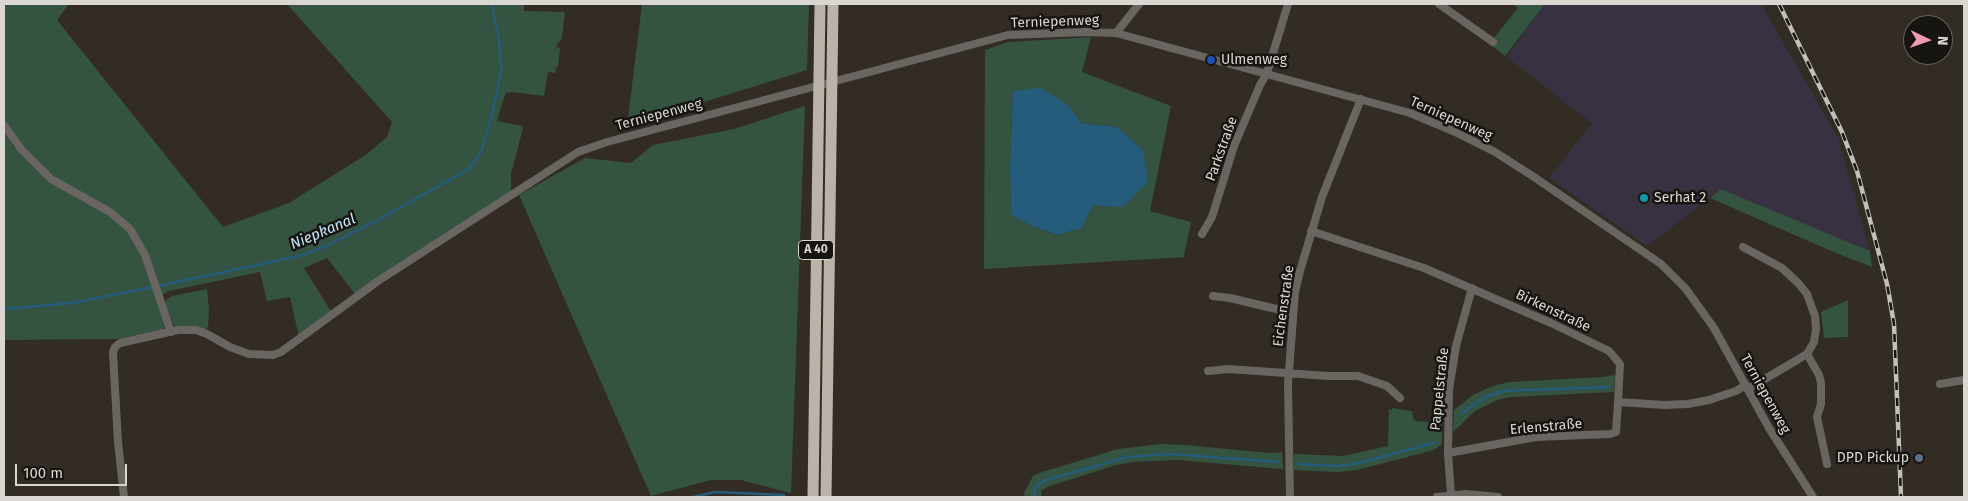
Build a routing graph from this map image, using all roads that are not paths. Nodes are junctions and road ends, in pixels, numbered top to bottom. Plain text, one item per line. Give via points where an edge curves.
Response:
1 (820, 4) edge
2 (833, 4) edge
3 (1139, 4) edge
4 (1288, 4) edge
5 (1439, 4) edge
6 (1116, 34) junction
7 (1493, 42) dead end
8 (1267, 74) junction
9 (1361, 99) junction
10 (4, 125) edge
11 (1311, 231) junction
12 (1202, 234) dead end
13 (1743, 247) dead end
14 (1472, 288) junction
15 (1213, 296) dead end
16 (1293, 313) junction
17 (170, 332) junction
18 (1807, 354) junction
19 (1208, 371) dead end
20 (1289, 373) junction
21 (1964, 380) edge
22 (1940, 384) dead end
23 (1747, 387) junction
24 (1400, 398) dead end
25 (1618, 402) junction
26 (1448, 453) junction
27 (1827, 464) dead end
28 (1451, 495) junction
29 (124, 497) edge
30 (813, 497) edge
31 (826, 497) edge
32 (1290, 497) edge
33 (1437, 497) edge
34 (1498, 497) edge
35 (1813, 497) edge

1 - 30 highway, A 40
2 - 31 highway, A 40
3 - 6 street
4 - 8 street
5 - 7 street
6 - 8 street, Terniepenweg
6 - 17 street, Terniepenweg via 1008,35 578,152 378,281 273,355 249,354 196,330
8 - 9 street, Terniepenweg
8 - 12 street, Parkstraße via 1234,146 1212,217
9 - 11 street, Eichenstraße
9 - 23 street, Terniepenweg via 1410,113 1495,152 1660,264 1686,289 1714,328
10 - 17 street via 21,149 51,179 110,212 130,229 145,255
11 - 14 street, Birkenstraße via 1424,268
11 - 16 street, Eichenstraße
13 - 18 street via 1782,268 1807,294 1816,329 1814,342
14 - 25 street, Birkenstraße via 1609,351 1620,364
14 - 26 street, Pappelstraße via 1456,346 1449,390
15 - 16 street
16 - 20 street, Eichenstraße
17 - 29 street, Terniepenweg via 124,341 115,346 113,352
18 - 23 street
18 - 27 street via 1821,383 1817,417
19 - 20 street via 1229,369
20 - 24 street via 1358,376 1387,386
20 - 32 street, Eichenstraße
21 - 22 street
23 - 25 street via 1688,404
23 - 35 street, Terniepenweg via 1768,428
25 - 26 street, Erlenstraße via 1616,432 1610,434 1536,437
26 - 28 street, Pappelstraße
28 - 33 street
28 - 34 street

